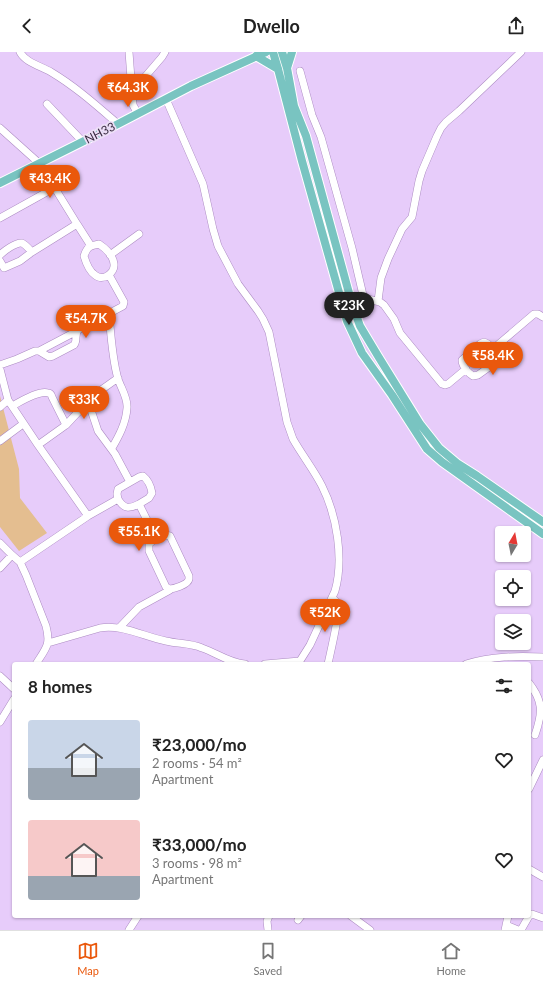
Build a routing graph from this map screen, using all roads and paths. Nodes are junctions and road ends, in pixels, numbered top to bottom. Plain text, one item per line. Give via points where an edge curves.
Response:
1 (20, 52) edge
2 (128, 52) edge
3 (165, 52) edge
4 (266, 52) edge
5 (273, 52) edge
6 (282, 52) edge
7 (292, 52) edge
8 (521, 52) edge
9 (256, 56) junction
10 (282, 69) junction
11 (300, 71) dead end
12 (132, 92) junction
13 (166, 99) junction
14 (47, 104) dead end
15 (138, 114) junction
16 (118, 124) junction
17 (0, 128) edge
18 (83, 142) junction
19 (40, 164) junction
20 (0, 183) edge
21 (54, 188) junction
22 (0, 218) edge
23 (77, 224) junction
24 (139, 234) dead end
25 (91, 246) junction
26 (32, 252) junction
27 (0, 255) edge
28 (110, 255) junction
29 (0, 261) edge
30 (2, 269) edge
31 (109, 275) junction
32 (378, 301) junction
33 (109, 314) junction
34 (543, 317) edge
35 (77, 332) junction
36 (493, 349) junction
37 (39, 351) junction
38 (0, 365) edge
39 (0, 369) edge
40 (466, 370) junction
41 (118, 378) junction
42 (88, 401) junction
43 (10, 403) junction
44 (0, 407) edge
45 (24, 424) junction
46 (66, 425) junction
47 (0, 441) edge
48 (38, 445) junction
49 (112, 448) junction
50 (130, 482) junction
51 (118, 498) junction
52 (139, 504) junction
53 (88, 516) junction
54 (543, 522) edge
55 (543, 534) edge
56 (156, 538) junction
57 (0, 543) edge
58 (12, 555) junction
59 (20, 562) junction
60 (0, 568) edge
61 (170, 590) junction
62 (332, 598) junction
63 (119, 628) junction
64 (48, 643) junction
65 (543, 657) edge
66 (512, 660) edge
67 (37, 662) edge
68 (235, 662) edge
69 (300, 662) edge
70 (328, 662) edge
71 (473, 662) edge
72 (0, 676) edge
73 (531, 685) edge
74 (12, 687) edge
75 (12, 702) edge
76 (0, 722) edge
77 (535, 735) dead end
78 (543, 760) edge
79 (531, 785) edge
80 (531, 915) edge
81 (137, 918) edge
82 (268, 918) edge
83 (353, 918) edge
84 (508, 918) edge
85 (528, 918) edge
86 (543, 918) edge
87 (505, 928) edge
88 (366, 929) edge
89 (129, 930) edge
90 (268, 930) edge
91 (519, 930) edge

1 - 16 street via 27,60 74,86
2 - 12 street
3 - 12 street
4 - 9 main road, NH33
5 - 10 main road
6 - 10 main road
7 - 10 main road
8 - 32 street via 441,128 422,171 412,217 402,229 381,278
9 - 10 main road
9 - 13 main road, NH33
10 - 54 main road via 306,136 360,326 420,424 439,448 458,464
10 - 55 main road via 302,161 347,321 362,353 428,449 442,462
11 - 32 street via 321,137 363,295 368,300
12 - 15 street via 132,105
13 - 15 main road, NH33
13 - 62 street via 203,184 218,246 238,284 258,311 269,332 290,432 323,487 336,522 338,583
14 - 18 street
15 - 16 main road, NH33
16 - 18 main road, NH33
17 - 19 street
18 - 19 main road, NH33
19 - 20 main road, NH33
19 - 21 street
21 - 22 street
21 - 23 street
23 - 25 street
23 - 26 street
24 - 28 street
25 - 28 street via 99,244
25 - 31 street via 86,249 84,256 88,266 99,278
26 - 27 street via 20,243
26 - 30 street
28 - 31 street via 114,268
29 - 30 street
31 - 33 street via 124,302 123,306
32 - 40 street via 384,305 400,333 442,384 448,384
33 - 35 street
33 - 41 street
34 - 36 street via 534,314
35 - 37 street
35 - 37 street via 75,344 59,353 49,357
36 - 40 street via 487,343 480,344 462,360
36 - 40 street via 498,360 475,376
37 - 38 street
39 - 43 street
41 - 42 street
41 - 49 street via 127,408
42 - 46 street
42 - 49 street via 101,437
43 - 44 street
43 - 45 street
43 - 46 street via 47,392 51,394
45 - 47 street
45 - 48 street
46 - 48 street
48 - 53 street
49 - 50 street
50 - 51 street via 118,489
50 - 52 street via 143,476 150,487 152,493
51 - 52 street via 126,507 132,508
51 - 53 street
52 - 56 street
53 - 59 street
56 - 61 street via 149,544 149,551 164,584
56 - 61 street via 170,536 189,576 187,583
57 - 58 street
58 - 59 street
58 - 60 street
59 - 64 street via 46,626
61 - 63 street via 139,607
62 - 69 street
62 - 70 street via 338,605 338,612
63 - 64 street via 100,628
63 - 68 street via 160,640 197,646
64 - 67 street
65 - 66 street
66 - 71 street via 496,657
72 - 74 street
73 - 77 street via 542,701 542,713
75 - 76 street
78 - 79 street
80 - 86 street
81 - 89 street
82 - 90 street
83 - 88 street
84 - 87 street
85 - 91 street
87 - 91 street

